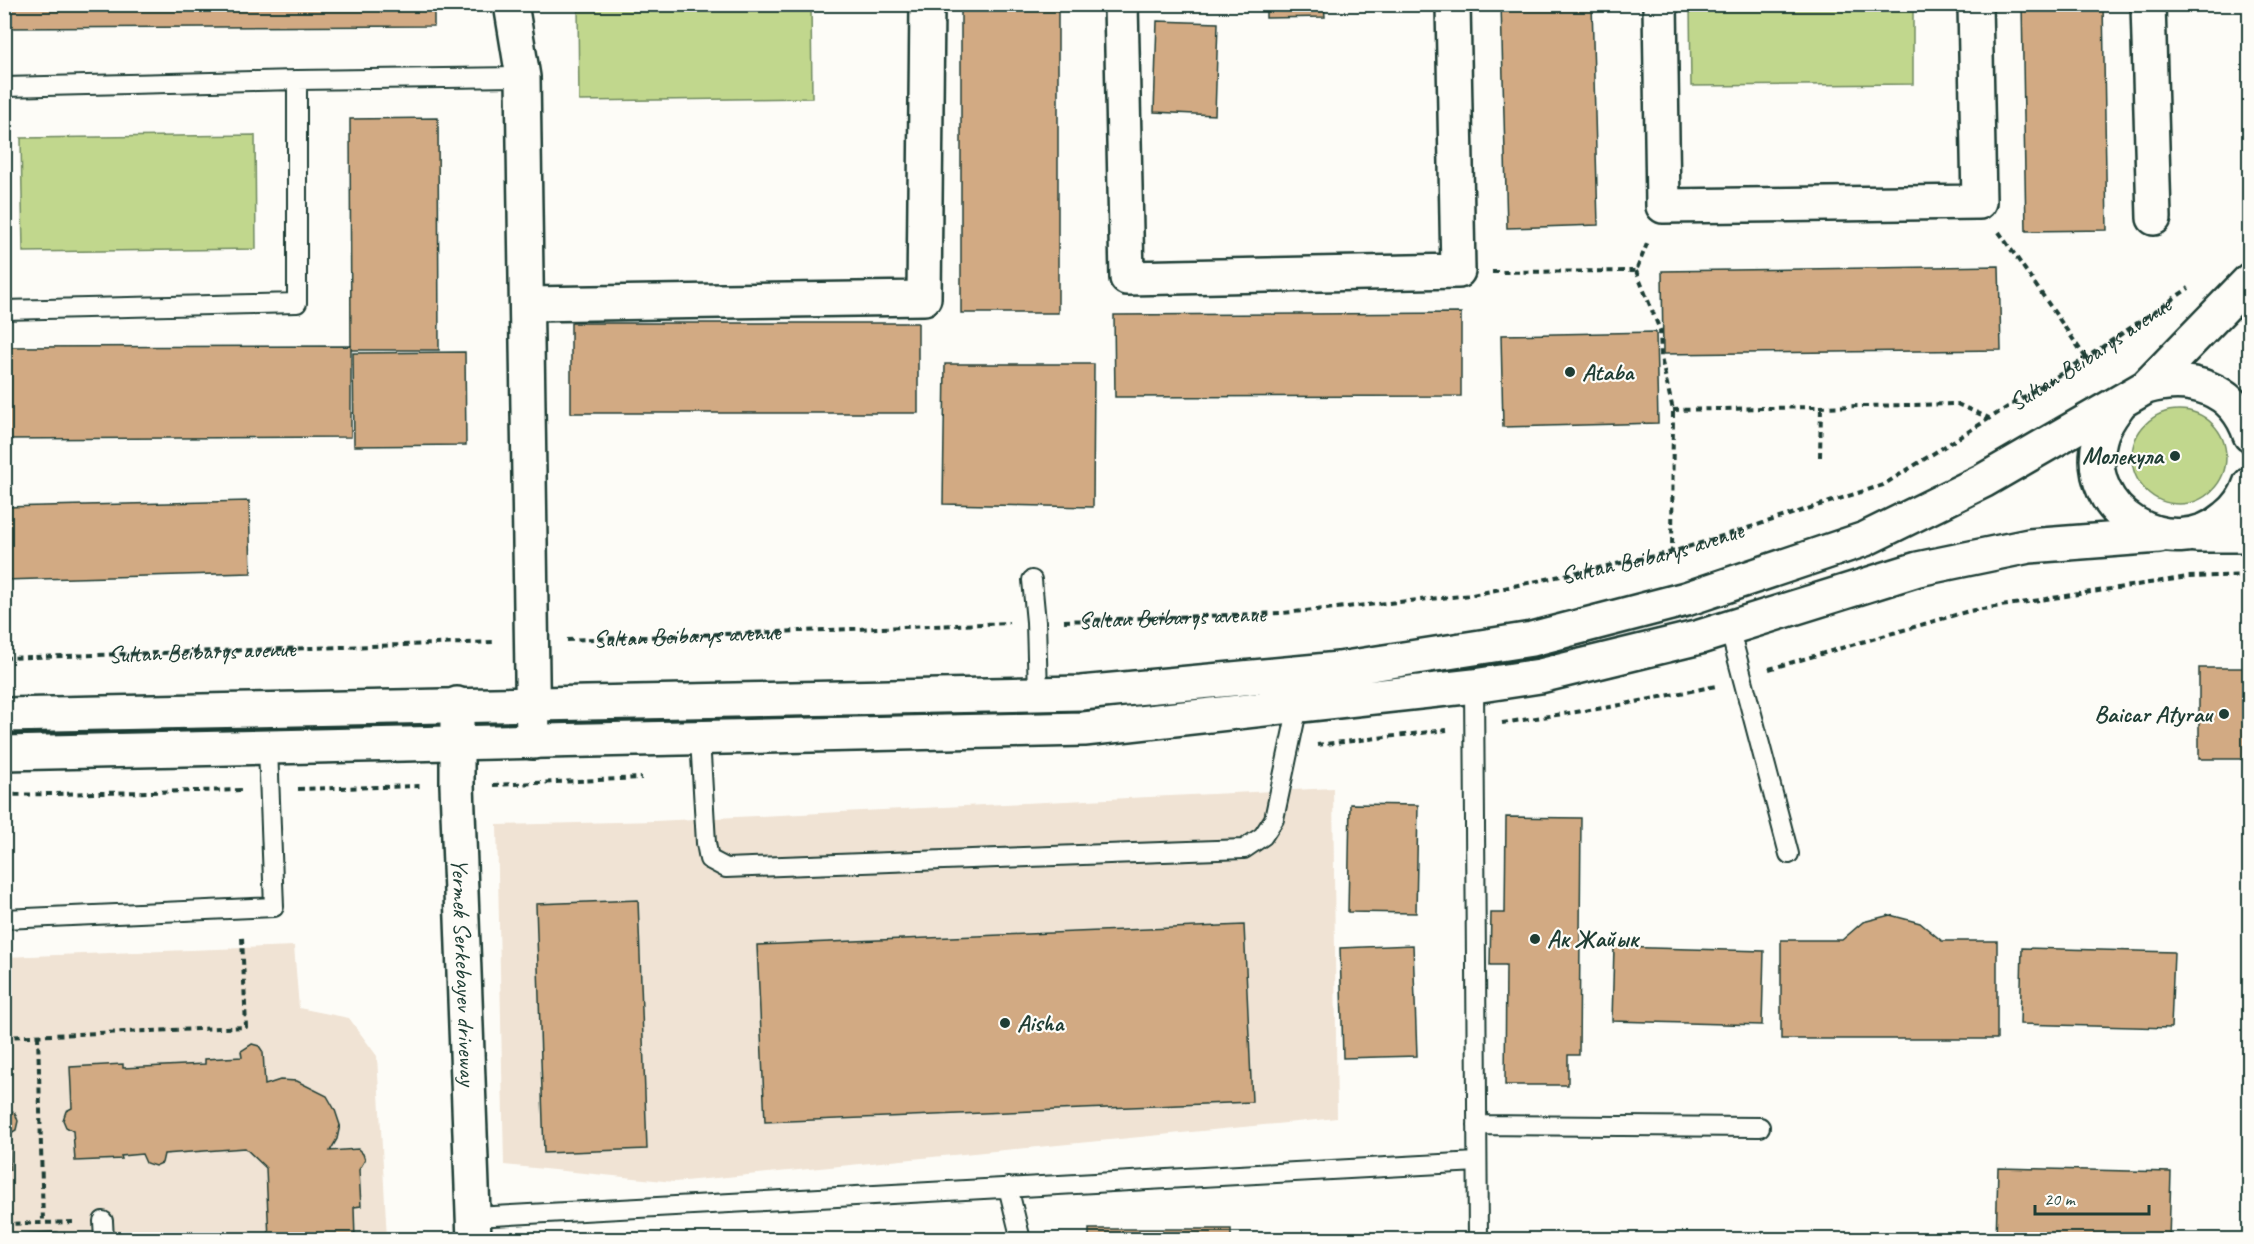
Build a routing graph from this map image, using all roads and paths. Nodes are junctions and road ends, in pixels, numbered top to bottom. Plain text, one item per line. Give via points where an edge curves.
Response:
1 (511, 4) edge
2 (927, 4) edge
3 (1121, 4) edge
4 (1453, 4) edge
5 (1660, 4) edge
6 (1976, 4) edge
7 (2148, 4) edge
8 (523, 77) junction
9 (297, 80) junction
10 (4, 87) edge
11 (1979, 202) junction
12 (1663, 206) junction
13 (2154, 218) dead end
14 (1636, 271) junction
15 (1449, 272) junction
16 (2250, 280) edge
17 (2198, 282) dead end
18 (528, 304) junction
19 (4, 310) edge
20 (2086, 358) junction
21 (2133, 395) junction
22 (1821, 406) junction
23 (1673, 410) junction
24 (1989, 418) junction
25 (2248, 423) edge
26 (1820, 457) dead end
27 (2250, 484) edge
28 (2250, 534) edge
29 (2196, 535) junction
30 (2159, 536) junction
31 (1672, 552) junction
32 (1032, 580) dead end
33 (1036, 622) junction
34 (1729, 627) junction
35 (533, 641) junction
36 (4, 658) edge
37 (1474, 686) junction
38 (1038, 693) junction
39 (456, 704) junction
40 (533, 704) junction
41 (1298, 706) junction
42 (4, 715) edge
43 (700, 738) junction
44 (534, 742) junction
45 (456, 744) junction
46 (268, 748) junction
47 (4, 753) edge
48 (1789, 854) dead end
49 (240, 908) junction
50 (4, 919) edge
51 (38, 1035) junction
52 (4, 1037) edge
53 (1477, 1125) junction
54 (1760, 1127) dead end
55 (1478, 1162) junction
56 (1008, 1187) junction
57 (103, 1221) joint
58 (43, 1222) junction
59 (4, 1224) edge
60 (474, 1228) edge
61 (104, 1239) edge
62 (1021, 1239) edge
63 (1478, 1239) edge

1 - 8 main road
2 - 18 main road via 924,298
3 - 15 main road via 1127,278
4 - 15 main road via 1458,271
5 - 12 main road
6 - 11 main road
7 - 13 main road
8 - 9 lane
8 - 18 main road
9 - 10 lane
9 - 19 lane via 297,303
11 - 12 main road
11 - 20 path
12 - 14 path
14 - 15 path
14 - 23 path via 1660,330 1661,358
16 - 21 main road, Sultan Beibarys avenue
17 - 20 path, Sultan Beibarys avenue
18 - 35 main road
20 - 24 path, Sultan Beibarys avenue
21 - 25 main road, Sultan Beibarys avenue via 2168,381 2191,382 2213,390
21 - 30 main road, Sultan Beibarys avenue via 2108,420 2100,439 2100,481 2122,517
21 - 38 main road, Sultan Beibarys avenue via 1983,481 1865,539 1686,599 1532,639 1339,669 1081,693
22 - 23 path
22 - 24 path via 1957,404
22 - 26 path
23 - 31 path
24 - 31 path, Sultan Beibarys avenue via 1884,485
27 - 29 main road, Sultan Beibarys avenue via 2235,510
28 - 29 main road
29 - 30 main road, Sultan Beibarys avenue
30 - 34 main road, Sultan Beibarys avenue via 2029,546 1918,569
31 - 33 path, Sultan Beibarys avenue via 1472,595 1283,613
32 - 33 lane
33 - 35 path, Sultan Beibarys avenue
33 - 38 lane
34 - 37 main road, Sultan Beibarys avenue via 1540,676
34 - 48 lane
35 - 36 path, Sultan Beibarys avenue
35 - 40 main road
37 - 41 main road, Sultan Beibarys avenue
37 - 53 lane
38 - 40 main road, Sultan Beibarys avenue
39 - 40 main road, Sultan Beibarys avenue
39 - 42 main road, Sultan Beibarys avenue
39 - 45 main road, Yermek Serkebayev driveway
40 - 44 main road
41 - 43 main road, Sultan Beibarys avenue via 1083,729
41 - 43 lane via 1274,819 1263,836 1244,849 726,868 709,859
43 - 44 main road, Sultan Beibarys avenue
44 - 45 main road, Sultan Beibarys avenue
45 - 46 main road, Sultan Beibarys avenue
45 - 60 main road, Yermek Serkebayev driveway
46 - 47 main road, Sultan Beibarys avenue
46 - 49 lane via 274,907
49 - 50 lane
49 - 51 path via 246,1027
51 - 52 path
51 - 58 path
53 - 54 lane
53 - 55 lane
55 - 56 lane
55 - 63 lane
56 - 60 lane
56 - 62 lane
57 - 58 path
57 - 61 lane
58 - 59 path

